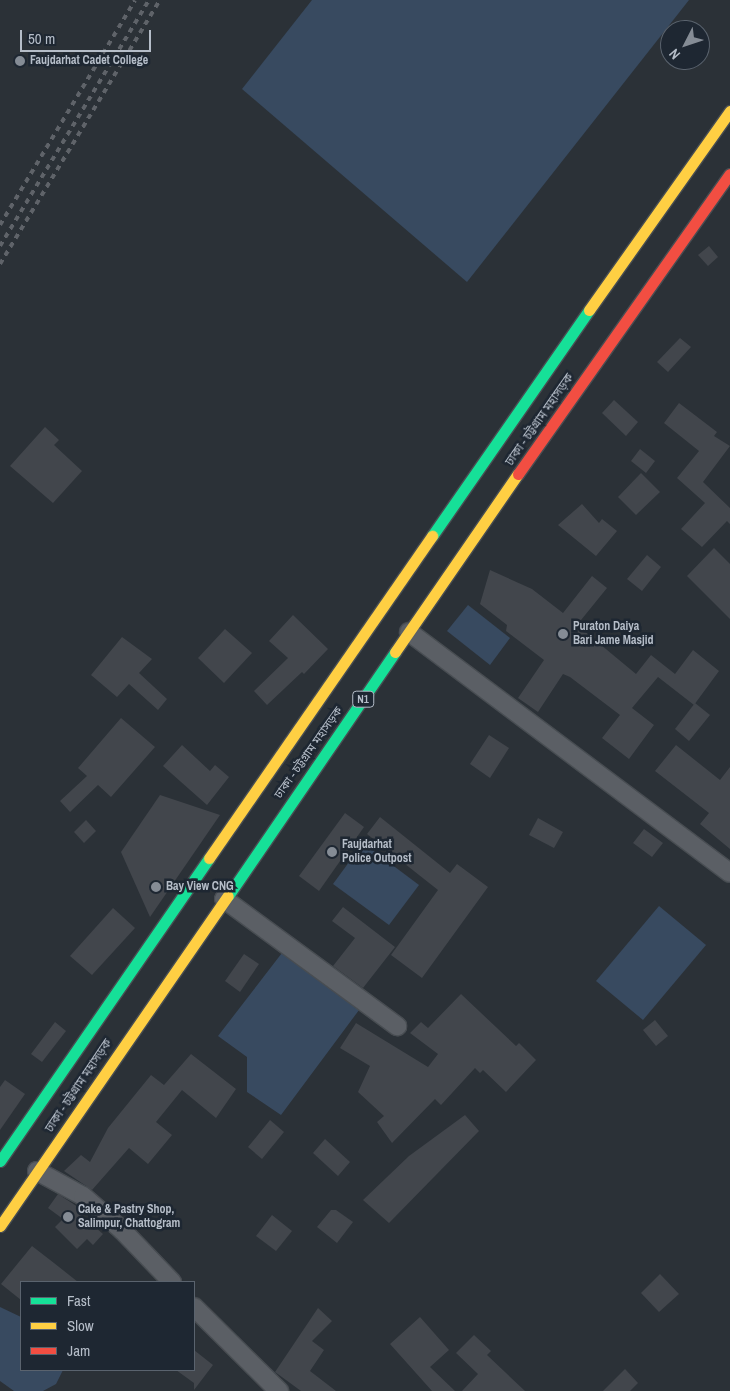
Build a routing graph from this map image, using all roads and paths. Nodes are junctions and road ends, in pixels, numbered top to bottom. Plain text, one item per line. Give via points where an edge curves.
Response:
1 (730, 111) edge
2 (730, 174) edge
3 (409, 632) junction
4 (730, 873) edge
5 (224, 899) junction
6 (397, 1026) dead end
7 (0, 1161) edge
8 (36, 1171) junction
9 (0, 1226) edge
10 (171, 1281) edge
11 (195, 1308) edge
12 (279, 1391) edge

1 - 7 highway, ঢাকা - চট্টগ্রাম মহাসড়ক via 500,436
2 - 3 highway, ঢাকা - চট্টগ্রাম মহাসড়ক / N1
3 - 4 street via 460,674
3 - 5 highway, ঢাকা - চট্টগ্রাম মহাসড়ক / N1
5 - 6 street
5 - 8 highway, ঢাকা - চট্টগ্রাম মহাসড়ক / N1
8 - 9 highway, ঢাকা - চট্টগ্রাম মহাসড়ক / N1
8 - 10 street via 83,1196 122,1230
11 - 12 street

